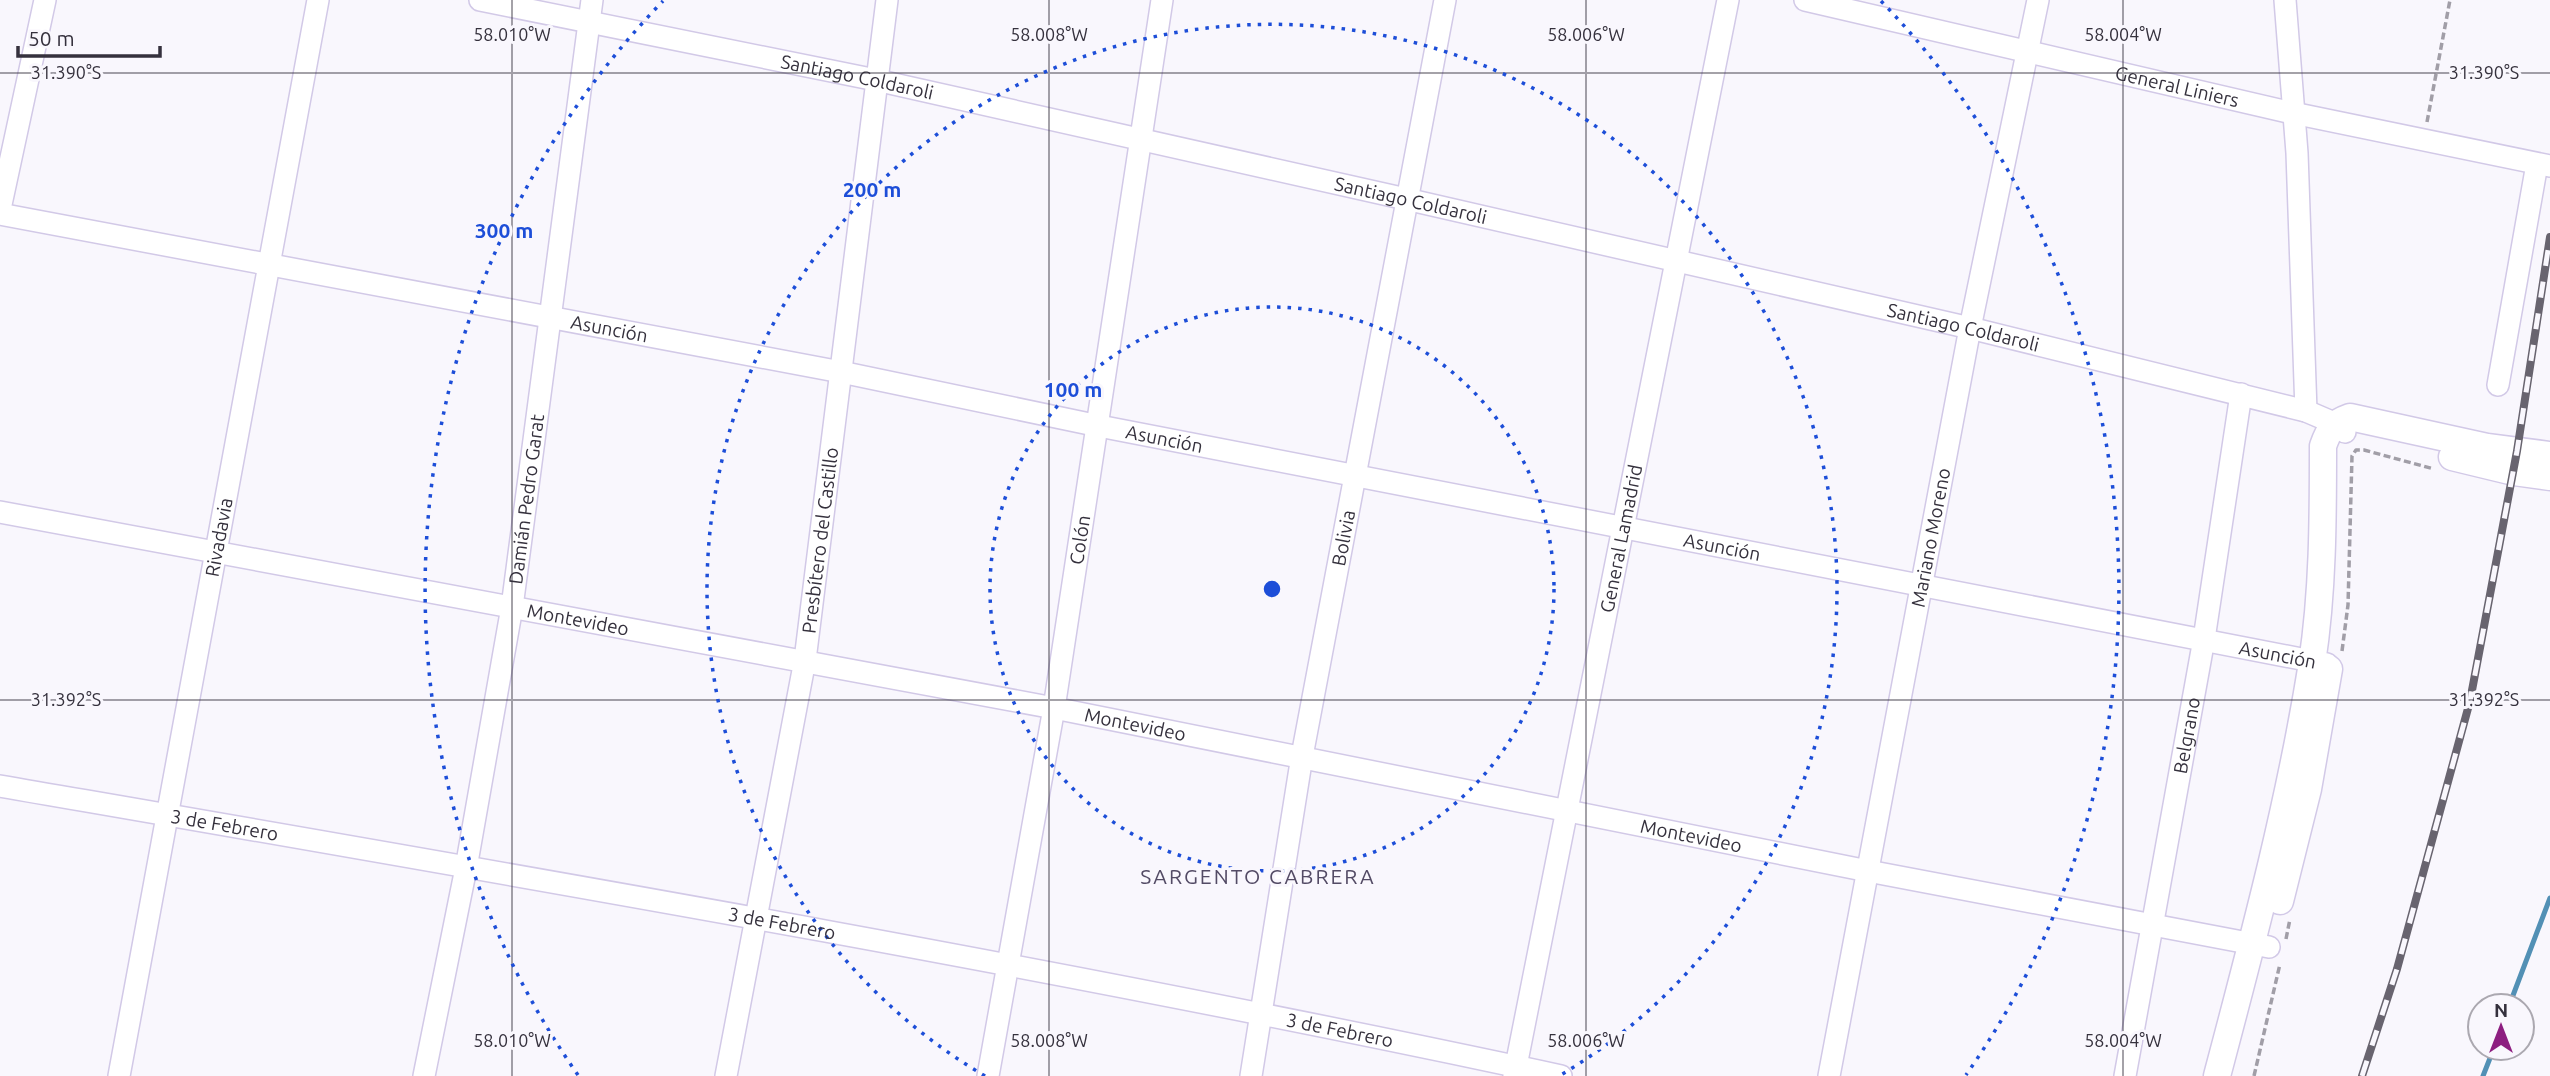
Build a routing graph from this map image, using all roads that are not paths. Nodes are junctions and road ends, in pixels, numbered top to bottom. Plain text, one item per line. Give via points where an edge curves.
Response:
1 (44, 0) edge
2 (318, 0) edge
3 (480, 0) edge
4 (592, 0) edge
5 (887, 0) edge
6 (1162, 0) edge
7 (1445, 0) edge
8 (1728, 0) edge
9 (1805, 0) edge
10 (2038, 0) edge
11 (2285, 0) edge
12 (589, 21) junction
13 (2027, 54) junction
14 (876, 80) junction
15 (2295, 113) junction
16 (1138, 139) junction
17 (2543, 165) edge
18 (1406, 199) junction
19 (0, 211) edge
20 (1677, 261) junction
21 (269, 266) junction
22 (552, 320) junction
23 (1970, 328) junction
24 (841, 372) junction
25 (2498, 385) dead end
26 (2241, 394) junction
27 (2306, 411) junction
28 (1099, 426) junction
29 (2340, 427) junction
30 (2550, 456) edge
31 (1356, 474) junction
32 (2550, 477) edge
33 (0, 512) edge
34 (1624, 526) junction
35 (217, 552) junction
36 (1924, 585) junction
37 (512, 607) junction
38 (2204, 639) junction
39 (805, 660) junction
40 (2320, 663) junction
41 (1054, 708) junction
42 (1302, 756) junction
43 (0, 786) edge
44 (1566, 811) junction
45 (167, 815) junction
46 (466, 868) junction
47 (1868, 871) junction
48 (758, 919) junction
49 (2155, 923) junction
50 (2261, 945) junction
51 (1007, 967) junction
52 (1261, 1015) junction
53 (1515, 1071) edge
54 (119, 1076) edge
55 (424, 1076) edge
56 (726, 1076) edge
57 (988, 1076) edge
58 (1251, 1076) edge
59 (1561, 1076) edge
60 (1829, 1076) edge
61 (2125, 1076) edge
62 (2217, 1076) edge
63 (2235, 1076) edge

1 - 19 street
2 - 21 street, Rivadavia
3 - 12 street, Santiago Coldaroli
4 - 12 street, Damián Pedro Garat
5 - 14 street, Presbítero del Castillo
6 - 16 street, Colón
7 - 18 street, Bolivia
8 - 20 street, General Lamadrid
9 - 13 street, General Liniers
10 - 13 street, Mariano Moreno
11 - 15 street
12 - 14 street, Santiago Coldaroli
12 - 22 street, Damián Pedro Garat
13 - 15 street, General Liniers
13 - 23 street, Mariano Moreno
14 - 16 street, Santiago Coldaroli
14 - 24 street, Presbítero del Castillo
15 - 17 street, General Liniers
15 - 27 street
16 - 18 street, Santiago Coldaroli
16 - 28 street, Colón
17 - 25 street
18 - 20 street, Santiago Coldaroli
18 - 31 street, Bolivia
19 - 21 street, Asunción
20 - 23 street, Santiago Coldaroli
20 - 34 street, General Lamadrid
21 - 22 street, Asunción
21 - 35 street, Rivadavia
22 - 24 street, Asunción
22 - 37 street, Damián Pedro Garat
23 - 26 street, Santiago Coldaroli
23 - 36 street, Mariano Moreno
24 - 28 street, Asunción
24 - 39 street, Presbítero del Castillo
26 - 27 street, Santiago Coldaroli
26 - 38 street, Belgrano
27 - 29 street, Santiago Coldaroli
28 - 31 street, Asunción
28 - 41 street, Colón
29 - 30 main road, Santiago Coldaroli via 2350,417
29 - 32 main road, Santiago Coldaroli
29 - 40 main road
31 - 34 street, Asunción
31 - 42 street, Bolivia
33 - 35 street, Montevideo
34 - 36 street, Asunción
34 - 44 street, General Lamadrid
35 - 37 street, Montevideo
35 - 45 street, Rivadavia
36 - 38 street, Asunción
36 - 47 street, Mariano Moreno
37 - 39 street, Montevideo
37 - 46 street, Damián Pedro Garat
38 - 40 street, Asunción
38 - 49 street, Belgrano
39 - 41 street, Montevideo
39 - 48 street, Presbítero del Castillo
40 - 50 main road via 2308,789
41 - 42 street, Montevideo
41 - 51 street, Colón
42 - 44 street, Montevideo
42 - 52 street, Bolivia
43 - 45 street, 3 de Febrero
44 - 47 street, Montevideo
44 - 53 street, General Lamadrid
45 - 46 street, 3 de Febrero
45 - 54 street, Rivadavia
46 - 48 street, 3 de Febrero
46 - 55 street, Damián Pedro Garat
47 - 49 street, Montevideo
47 - 60 street, Mariano Moreno
48 - 51 street, 3 de Febrero
48 - 56 street, Presbítero del Castillo
49 - 50 street, Montevideo
49 - 61 street, Belgrano
50 - 62 main road
50 - 63 main road
51 - 52 street, 3 de Febrero
51 - 57 street, Colón
52 - 53 street, 3 de Febrero
52 - 58 street, Bolivia
53 - 59 street, 3 de Febrero

